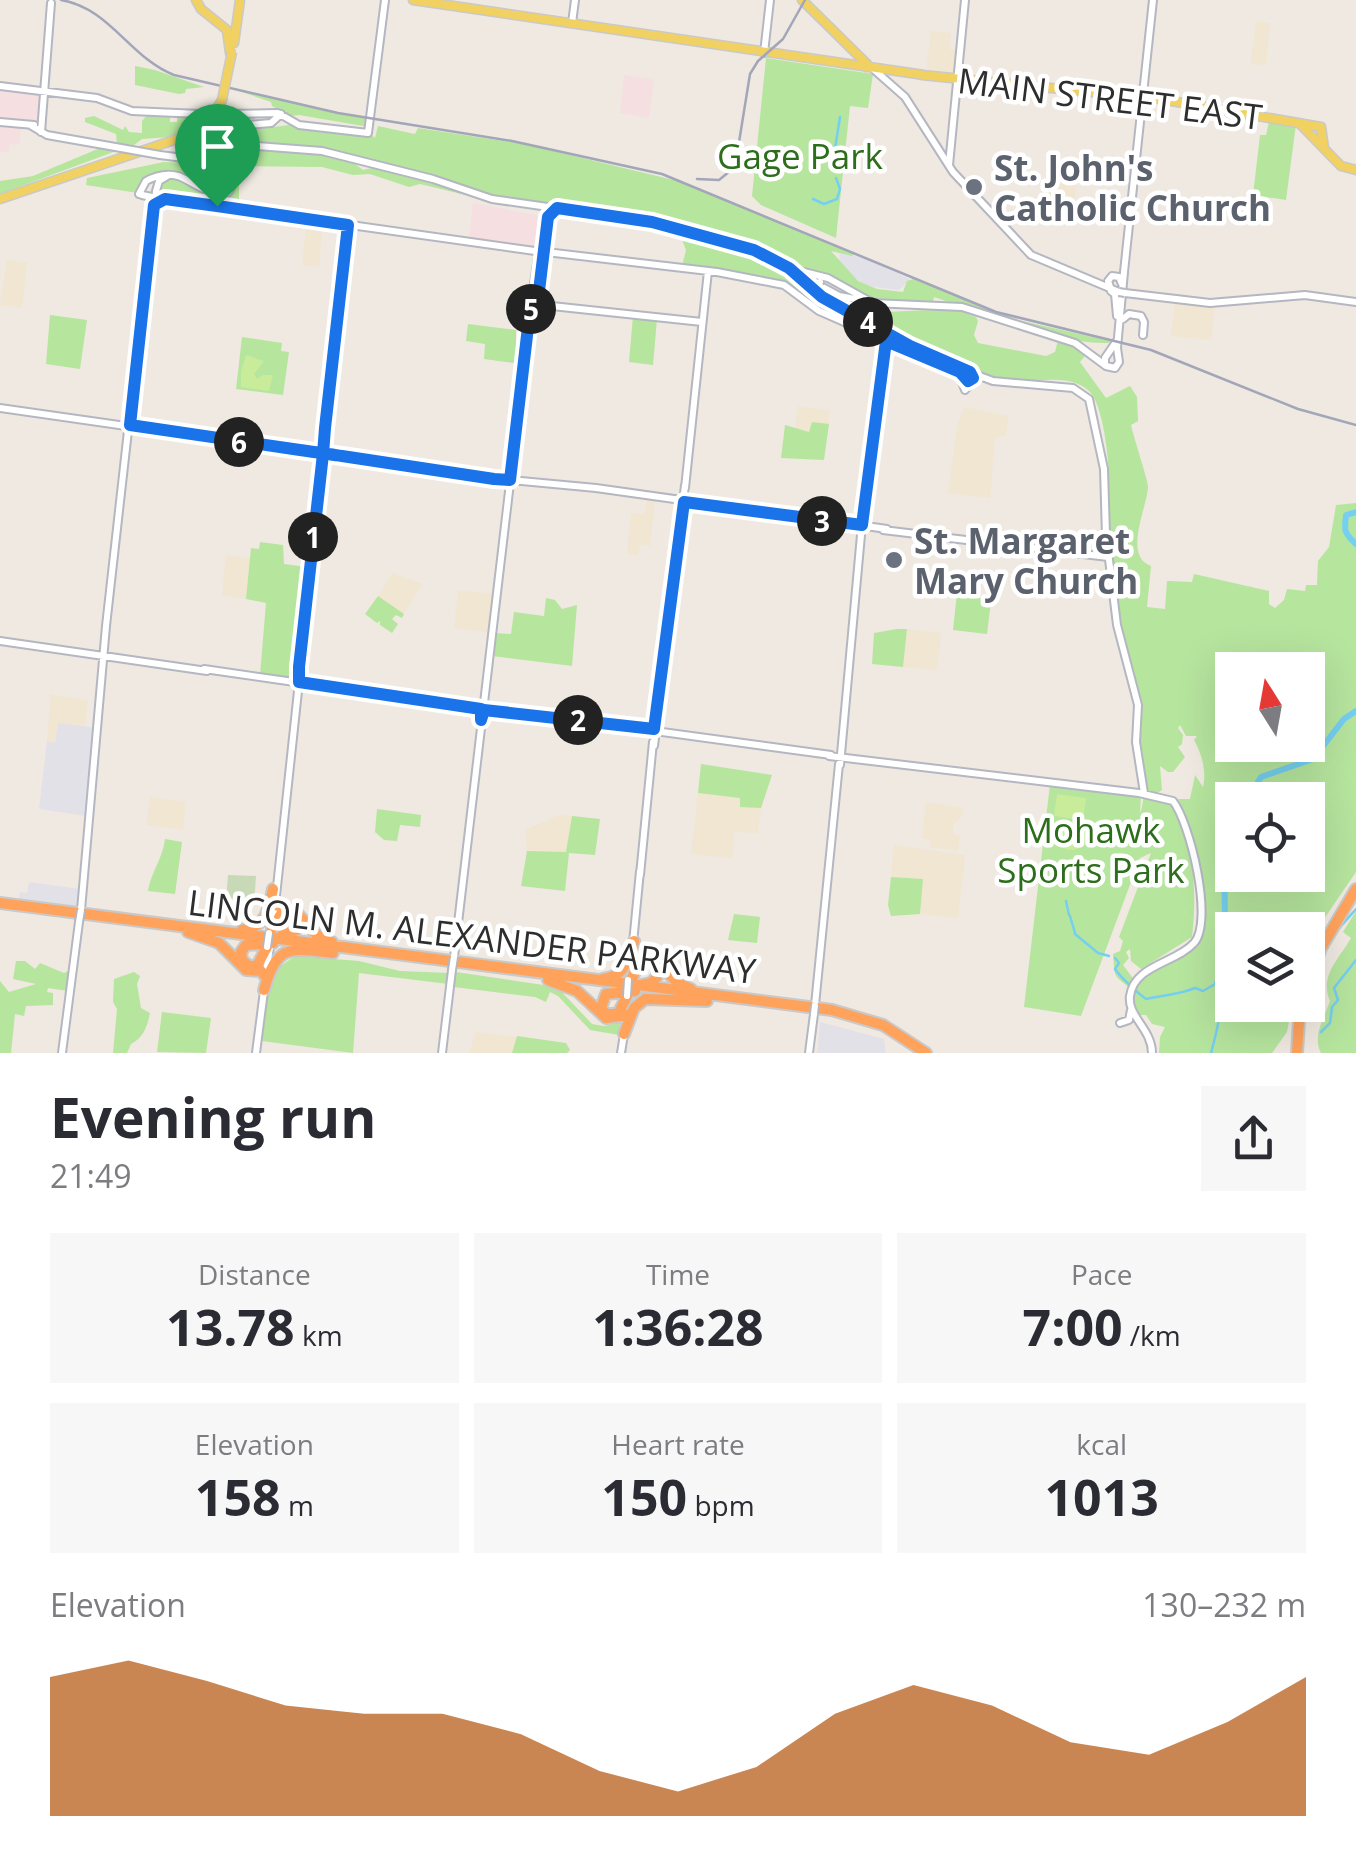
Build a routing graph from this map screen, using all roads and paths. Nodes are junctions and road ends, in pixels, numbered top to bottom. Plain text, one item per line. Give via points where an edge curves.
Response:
1 (196, 0) edge
2 (385, 0) edge
3 (412, 0) edge
4 (575, 0) edge
5 (770, 0) edge
6 (802, 0) edge
7 (965, 0) edge
8 (1153, 0) edge
9 (50, 4) dead end
10 (240, 4) edge
11 (572, 23) junction
12 (231, 52) junction
13 (764, 54) junction
14 (848, 66) junction
15 (869, 68) junction
16 (924, 75) junction
17 (957, 79) junction
18 (0, 86) edge
19 (44, 91) junction
20 (1142, 97) junction
21 (221, 100) junction
22 (200, 114) dead end
23 (222, 114) dead end
24 (276, 119) junction
25 (290, 119) junction
26 (0, 122) edge
27 (249, 126) junction
28 (42, 129) junction
29 (150, 148) junction
30 (949, 166) junction
31 (1356, 170) edge
32 (168, 175) junction
33 (157, 185) junction
34 (0, 197) edge
35 (154, 198) junction
36 (165, 199) junction
37 (153, 208) junction
38 (547, 209) junction
39 (348, 225) junction
40 (542, 252) junction
41 (792, 269) junction
42 (708, 271) junction
43 (1124, 272) junction
44 (831, 280) junction
45 (820, 284) junction
46 (842, 289) junction
47 (1117, 291) junction
48 (1139, 296) junction
49 (825, 299) junction
50 (860, 300) junction
51 (1356, 302) edge
52 (537, 304) junction
53 (916, 305) junction
54 (844, 308) junction
55 (1122, 320) junction
56 (702, 322) junction
57 (1118, 329) junction
58 (1143, 335) dead end
59 (886, 341) junction
60 (1089, 352) junction
61 (1108, 354) junction
62 (1119, 360) junction
63 (1106, 366) junction
64 (975, 375) junction
65 (0, 408) edge
66 (129, 427) junction
67 (320, 453) junction
68 (509, 481) junction
69 (682, 502) junction
70 (863, 527) junction
71 (1108, 556) junction
72 (0, 641) edge
73 (104, 656) junction
74 (297, 683) junction
75 (483, 708) junction
76 (655, 731) junction
77 (841, 759) junction
78 (1144, 794) junction
79 (279, 837) junction
80 (281, 850) junction
81 (276, 878) junction
82 (1356, 885) edge
83 (0, 905) edge
84 (273, 909) junction
85 (176, 926) junction
86 (188, 932) junction
87 (1325, 936) edge
88 (270, 939) junction
89 (352, 949) junction
90 (633, 951) junction
91 (364, 955) junction
92 (265, 970) junction
93 (546, 977) junction
94 (628, 988) junction
95 (263, 994) junction
96 (712, 998) junction
97 (1132, 1008) junction
98 (1297, 1022) edge
99 (1301, 1022) edge
100 (1302, 1022) edge
101 (623, 1023) junction
102 (1120, 1023) dead end
103 (62, 1053) edge
104 (255, 1053) edge
105 (442, 1053) edge
106 (621, 1053) edge
107 (809, 1053) edge
108 (916, 1053) edge
109 (926, 1053) edge
110 (1152, 1053) edge
111 (1289, 1053) edge
112 (1301, 1053) edge

1 - 12 main road via 227,30
2 - 25 main road via 369,132
3 - 11 main road, MAIN STREET EAST
4 - 11 main road
5 - 13 main road
6 - 15 main road
7 - 17 main road
8 - 20 main road
9 - 19 main road
10 - 12 main road
11 - 13 main road, MAIN STREET EAST
12 - 21 main road, bridge
13 - 14 main road, MAIN STREET EAST
14 - 15 main road, MAIN STREET EAST
14 - 15 main road
15 - 16 main road, MAIN STREET EAST
15 - 16 main road, MAIN STREET EAST
15 - 30 main road via 906,97
16 - 17 main road, MAIN STREET EAST
17 - 20 main road, MAIN STREET EAST
17 - 30 main road
18 - 19 main road
19 - 22 main road via 127,110
19 - 28 main road
20 - 31 main road, MAIN STREET EAST via 1297,122 1317,134 1340,166
20 - 43 main road
21 - 29 main road via 196,130
21 - 34 main road via 182,134
23 - 24 main road
24 - 25 main road
24 - 25 main road
24 - 27 main road
26 - 28 main road
27 - 29 main road
27 - 38 main road, bridge via 213,128 206,142 322,151
28 - 32 main road, bridge via 218,162 234,178 221,194 209,194
29 - 34 main road
30 - 47 main road via 1033,256
32 - 33 main road
32 - 35 main road via 148,180 140,194
33 - 35 main road
33 - 36 main road
35 - 36 main road
35 - 37 main road
36 - 37 main road
36 - 39 main road
37 - 66 main road
38 - 41 main road via 658,223 754,250
38 - 52 main road
39 - 40 main road
39 - 67 main road
40 - 42 main road
40 - 52 main road via 533,288
41 - 44 main road
41 - 46 main road via 839,295
41 - 49 main road
41 - 50 main road via 839,296
42 - 56 main road
42 - 59 main road via 790,288 820,311
43 - 47 main road
43 - 57 main road
44 - 45 main road
44 - 53 main road via 868,302
45 - 46 main road
45 - 49 main road via 818,294
45 - 54 main road via 822,294
46 - 50 main road
47 - 48 main road
47 - 57 main road
48 - 51 main road via 1224,303 1305,294
48 - 55 main road via 1130,298
49 - 54 main road
50 - 53 main road
52 - 56 main road
52 - 68 main road
53 - 60 main road via 962,307
54 - 64 main road
55 - 57 main road
55 - 58 main road via 1141,316
56 - 69 main road
57 - 61 main road
57 - 62 main road
59 - 64 main road via 956,371 966,390
59 - 70 main road
60 - 61 main road
60 - 63 main road
61 - 62 main road
61 - 63 main road
62 - 63 main road via 1114,368
64 - 71 main road via 1073,388 1087,396 1104,469
65 - 66 main road
66 - 67 main road
66 - 73 main road
67 - 68 main road
67 - 74 main road
68 - 69 main road
68 - 75 main road
69 - 70 main road
69 - 76 main road
70 - 71 main road
70 - 77 main road
71 - 78 main road via 1138,701
72 - 73 main road
73 - 74 main road
73 - 103 main road, bridge
74 - 75 main road
74 - 79 main road
74 - 80 main road
75 - 76 main road
75 - 105 main road, bridge
76 - 77 main road
76 - 90 main road
77 - 78 main road
77 - 107 main road
78 - 97 main road via 1176,804 1198,872 1201,929 1191,946 1138,981
79 - 80 main road
79 - 81 main road
80 - 81 main road
81 - 84 main road
81 - 85 highway via 267,914 252,928
82 - 87 highway
83 - 85 highway, LINCOLN M. ALEXANDER PARKWAY
83 - 86 highway, LINCOLN M. ALEXANDER PARKWAY
84 - 88 main road
84 - 89 highway via 293,910 321,938
85 - 88 highway, LINCOLN M. ALEXANDER PARKWAY
86 - 88 highway, LINCOLN M. ALEXANDER PARKWAY
86 - 92 highway via 220,943 242,967
88 - 89 highway, LINCOLN M. ALEXANDER PARKWAY
88 - 91 highway, LINCOLN M. ALEXANDER PARKWAY
88 - 92 main road
89 - 93 highway, LINCOLN M. ALEXANDER PARKWAY
90 - 93 highway via 612,977
90 - 94 main road
90 - 96 highway
91 - 93 highway, LINCOLN M. ALEXANDER PARKWAY
91 - 95 highway via 286,951 272,964
92 - 95 main road
93 - 94 highway, LINCOLN M. ALEXANDER PARKWAY
93 - 94 highway, LINCOLN M. ALEXANDER PARKWAY
93 - 101 highway
94 - 96 highway, LINCOLN M. ALEXANDER PARKWAY
94 - 96 highway, LINCOLN M. ALEXANDER PARKWAY
94 - 101 main road
95 - 104 main road
96 - 101 highway via 645,1000
96 - 108 highway, LINCOLN M. ALEXANDER PARKWAY via 852,1019
96 - 109 highway, LINCOLN M. ALEXANDER PARKWAY via 850,1013 898,1032
97 - 102 main road via 1130,1019
97 - 110 main road
98 - 111 highway
99 - 112 highway
100 - 112 highway
101 - 106 main road

